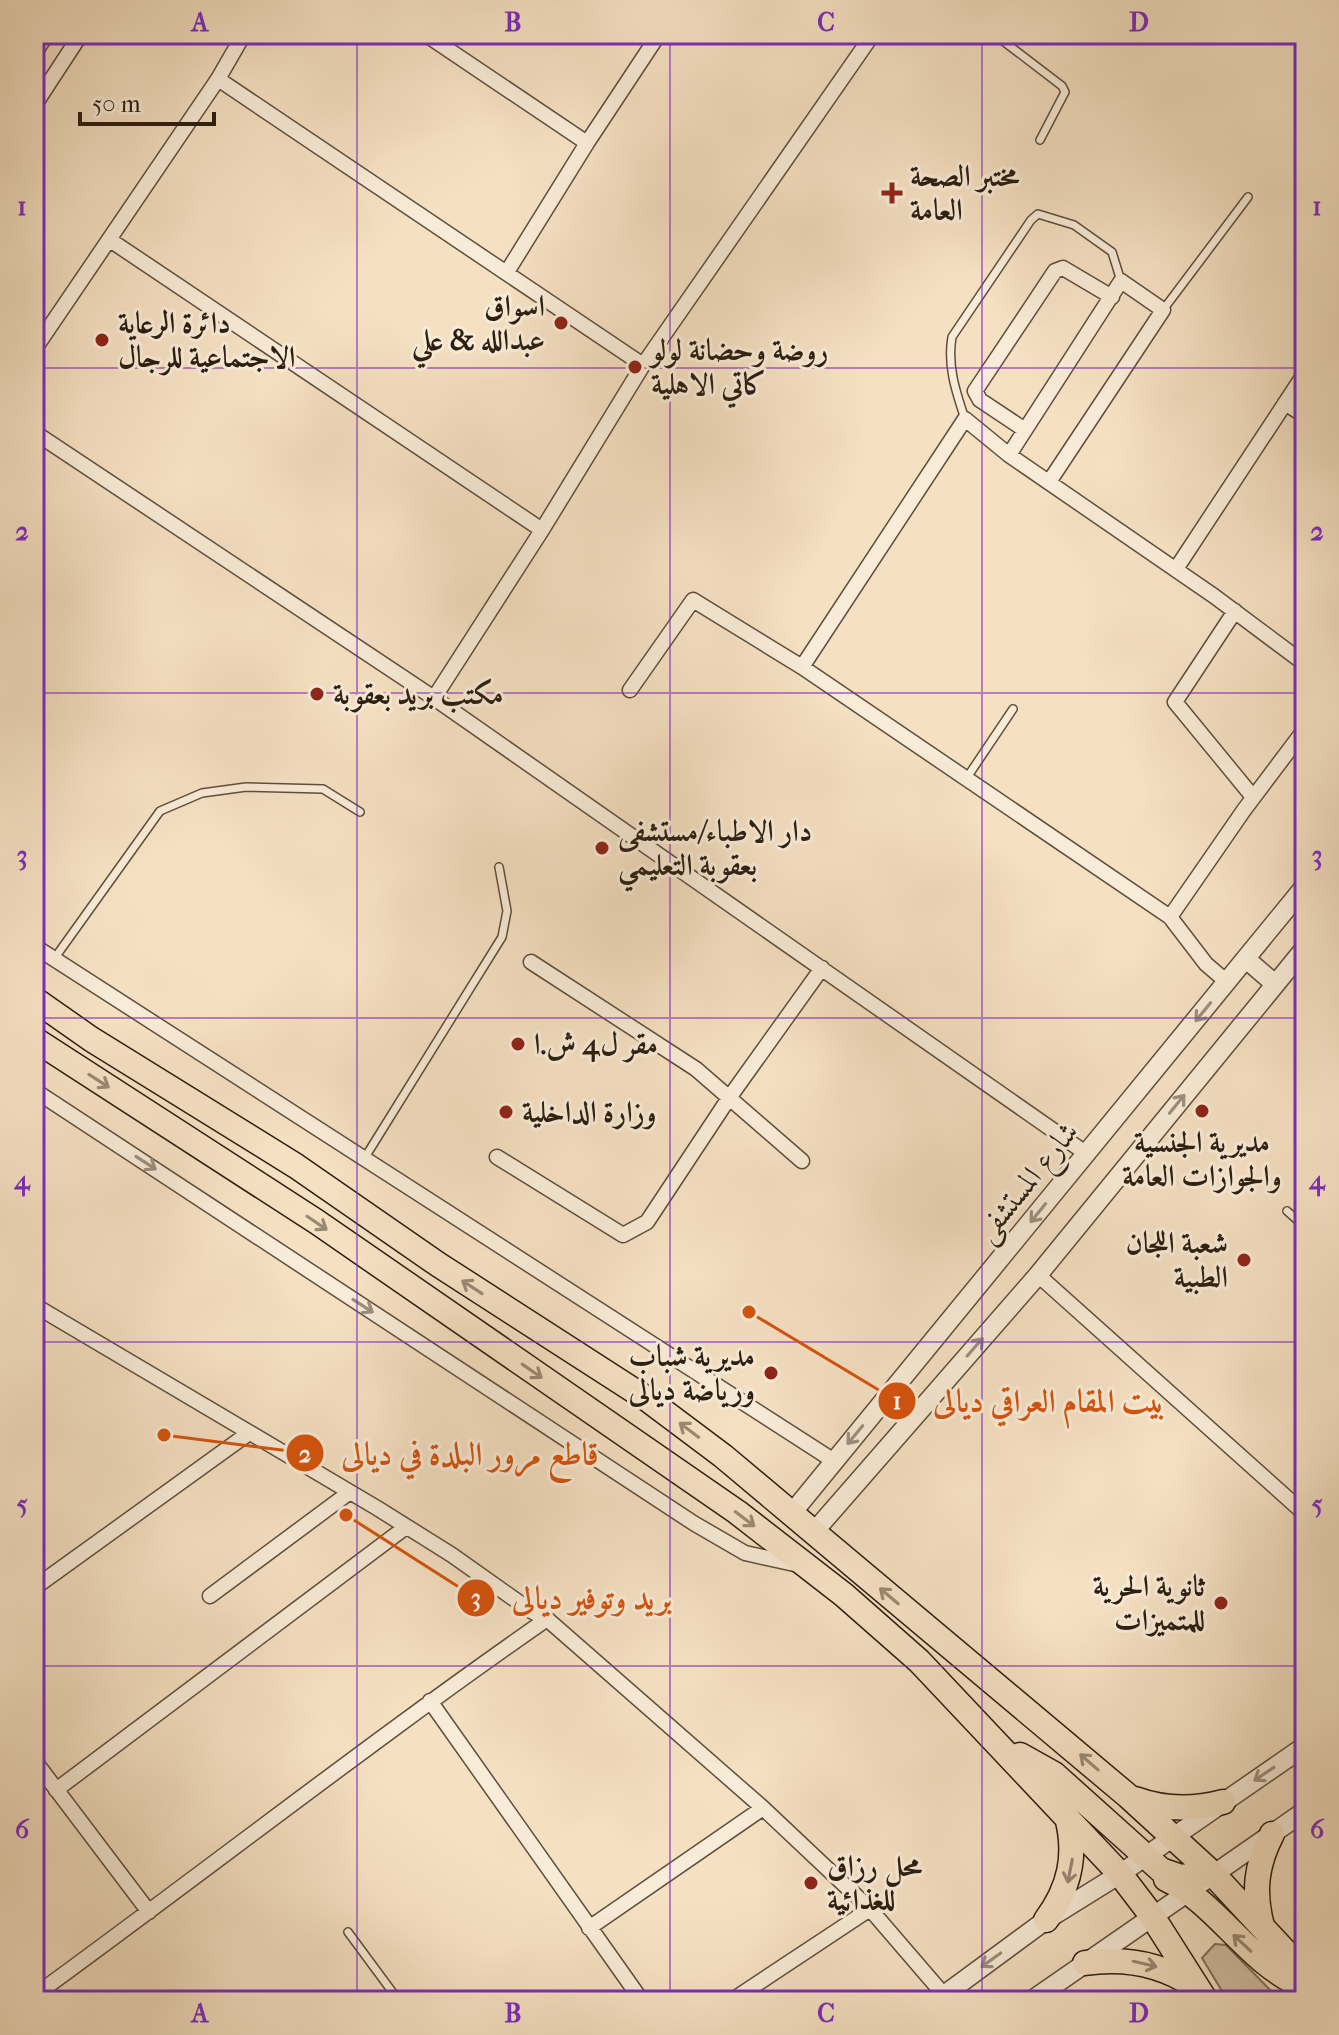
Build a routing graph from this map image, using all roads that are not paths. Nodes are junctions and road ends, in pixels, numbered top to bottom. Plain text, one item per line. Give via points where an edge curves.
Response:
1 (47, 34) edge
2 (81, 34) edge
3 (244, 34) edge
4 (425, 34) edge
5 (457, 34) edge
6 (659, 34) edge
7 (873, 34) edge
8 (994, 34) edge
9 (447, 49) junction
10 (34, 54) edge
11 (218, 79) junction
12 (34, 106) edge
13 (1040, 140) dead end
14 (587, 143) junction
15 (1248, 197) dead end
16 (110, 240) junction
17 (507, 272) junction
18 (1121, 281) junction
19 (1112, 297) junction
20 (1163, 310) junction
21 (34, 350) edge
22 (643, 365) junction
23 (1305, 373) edge
24 (1285, 403) junction
25 (1305, 416) edge
26 (965, 419) junction
27 (1025, 430) junction
28 (34, 432) edge
29 (1009, 455) junction
30 (1049, 482) junction
31 (542, 530) junction
32 (1176, 569) junction
33 (1235, 611) junction
34 (1305, 664) edge
35 (802, 667) junction
36 (630, 690) dead end
37 (434, 698) junction
38 (1013, 709) dead end
39 (1305, 729) edge
40 (966, 779) junction
41 (1253, 797) junction
42 (360, 812) dead end
43 (499, 867) dead end
44 (1305, 886) edge
45 (1170, 917) junction
46 (34, 946) edge
47 (1302, 956) edge
48 (54, 959) junction
49 (1246, 959) junction
50 (531, 962) dead end
51 (822, 968) junction
52 (1227, 982) junction
53 (1275, 984) junction
54 (34, 999) edge
55 (34, 1039) edge
56 (34, 1090) edge
57 (729, 1098) junction
58 (1087, 1154) junction
59 (497, 1157) dead end
60 (364, 1159) junction
61 (802, 1161) dead end
62 (1287, 1211) dead end
63 (1305, 1227) edge
64 (1038, 1275) junction
65 (34, 1305) edge
66 (887, 1397) junction
67 (913, 1419) junction
68 (249, 1433) junction
69 (834, 1461) junction
70 (350, 1492) junction
71 (792, 1513) junction
72 (1305, 1514) edge
73 (406, 1527) junction
74 (813, 1533) junction
75 (809, 1567) junction
76 (34, 1588) edge
77 (210, 1596) dead end
78 (547, 1619) junction
79 (430, 1701) junction
80 (1305, 1746) edge
81 (1006, 1750) junction
82 (34, 1760) edge
83 (56, 1790) junction
84 (1128, 1796) junction
85 (1223, 1802) junction
86 (763, 1808) junction
87 (1305, 1811) edge
88 (1067, 1817) junction
89 (1272, 1834) junction
90 (1173, 1837) junction
91 (1144, 1857) junction
92 (1212, 1873) junction
93 (1120, 1874) junction
94 (1187, 1890) junction
95 (870, 1909) junction
96 (149, 1912) junction
97 (1152, 1916) junction
98 (1046, 1920) junction
99 (1262, 1926) junction
100 (589, 1928) junction
101 (348, 1932) dead end
102 (1085, 1963) junction
103 (1305, 1973) edge
104 (1305, 1987) edge
105 (1202, 1995) edge
106 (34, 1996) edge
107 (940, 1998) edge
108 (399, 2001) edge
109 (642, 2001) edge
110 (731, 2001) edge
111 (1031, 2001) edge

1 - 10 street
2 - 12 street
3 - 11 street
4 - 9 street
5 - 9 street
6 - 14 street
7 - 22 street
8 - 13 lane via 1065,92
9 - 14 street
11 - 16 street
11 - 17 street
14 - 17 street
15 - 20 lane
16 - 21 street
16 - 31 street
17 - 22 street
18 - 19 street
18 - 20 street
18 - 26 lane via 1112,252 1074,225 1038,214 1031,220 952,337 954,386
19 - 27 street
19 - 27 street via 1063,268 1055,271 975,391 980,400
20 - 30 street
22 - 31 street
23 - 24 street
24 - 25 street
24 - 32 street
26 - 29 street
26 - 35 street
27 - 29 street
28 - 37 street
29 - 30 street
30 - 32 street
31 - 37 street
32 - 33 street
33 - 34 street
33 - 41 street via 1175,702
35 - 36 street via 693,600
35 - 40 street
37 - 51 street
38 - 40 lane
39 - 41 street
40 - 45 street
41 - 45 street
42 - 48 lane via 323,789 246,787 202,793 160,811
43 - 60 lane via 507,911 502,937
44 - 49 street, شارع المستشفى
45 - 52 street
46 - 48 street
47 - 53 street
48 - 60 street
49 - 52 street, شارع المستشفى
49 - 53 street
50 - 57 street via 696,1069
51 - 57 street
51 - 58 street
52 -> 58 street, شارع المستشفى
64 -> 53 street
71 -> 54 main road via 647,1399
55 -> 75 main road via 317,1222
56 -> 75 street via 695,1524 745,1553
57 - 59 street via 647,1222 623,1235
57 - 61 street
58 -> 66 street, شارع المستشفى
60 - 69 street
62 - 63 lane
67 -> 64 street
64 - 72 street
65 - 68 street
66 - 67 street via 888,1417 900,1423
66 -> 69 street, شارع المستشفى
67 - 74 street
68 - 70 street
68 - 76 street
69 - 71 street, شارع المستشفى
70 - 73 street
70 - 77 street
71 - 74 main road
73 - 78 street
73 - 83 street
84 -> 74 main road
75 - 81 main road via 919,1661
78 - 79 street
78 - 86 street
79 - 96 street
79 - 100 street
80 -> 85 street
81 - 88 main road
81 - 91 main road via 1054,1774
82 - 83 street
83 - 96 street
84 - 85 main road via 1165,1807
84 - 90 main road
85 - 90 street
86 - 95 street
86 - 100 street
87 - 89 street
88 - 93 main road
88 -> 98 main road via 1071,1871
89 - 92 street
89 - 99 main road via 1258,1869
90 - 91 street
90 - 92 main road
91 - 92 main road via 1181,1877
91 - 93 street
92 - 94 street
92 - 99 main road
93 - 94 main road via 1155,1876
93 - 97 main road
93 - 98 street
94 - 97 street
104 -> 94 main road via 1261,1961
95 - 107 street
95 - 110 street
96 - 106 street
97 - 102 street
97 - 105 main road
98 -> 107 street
99 - 103 main road
100 - 109 street
101 - 108 lane
102 -> 105 main road via 1145,1963 1164,1969
102 - 111 street

